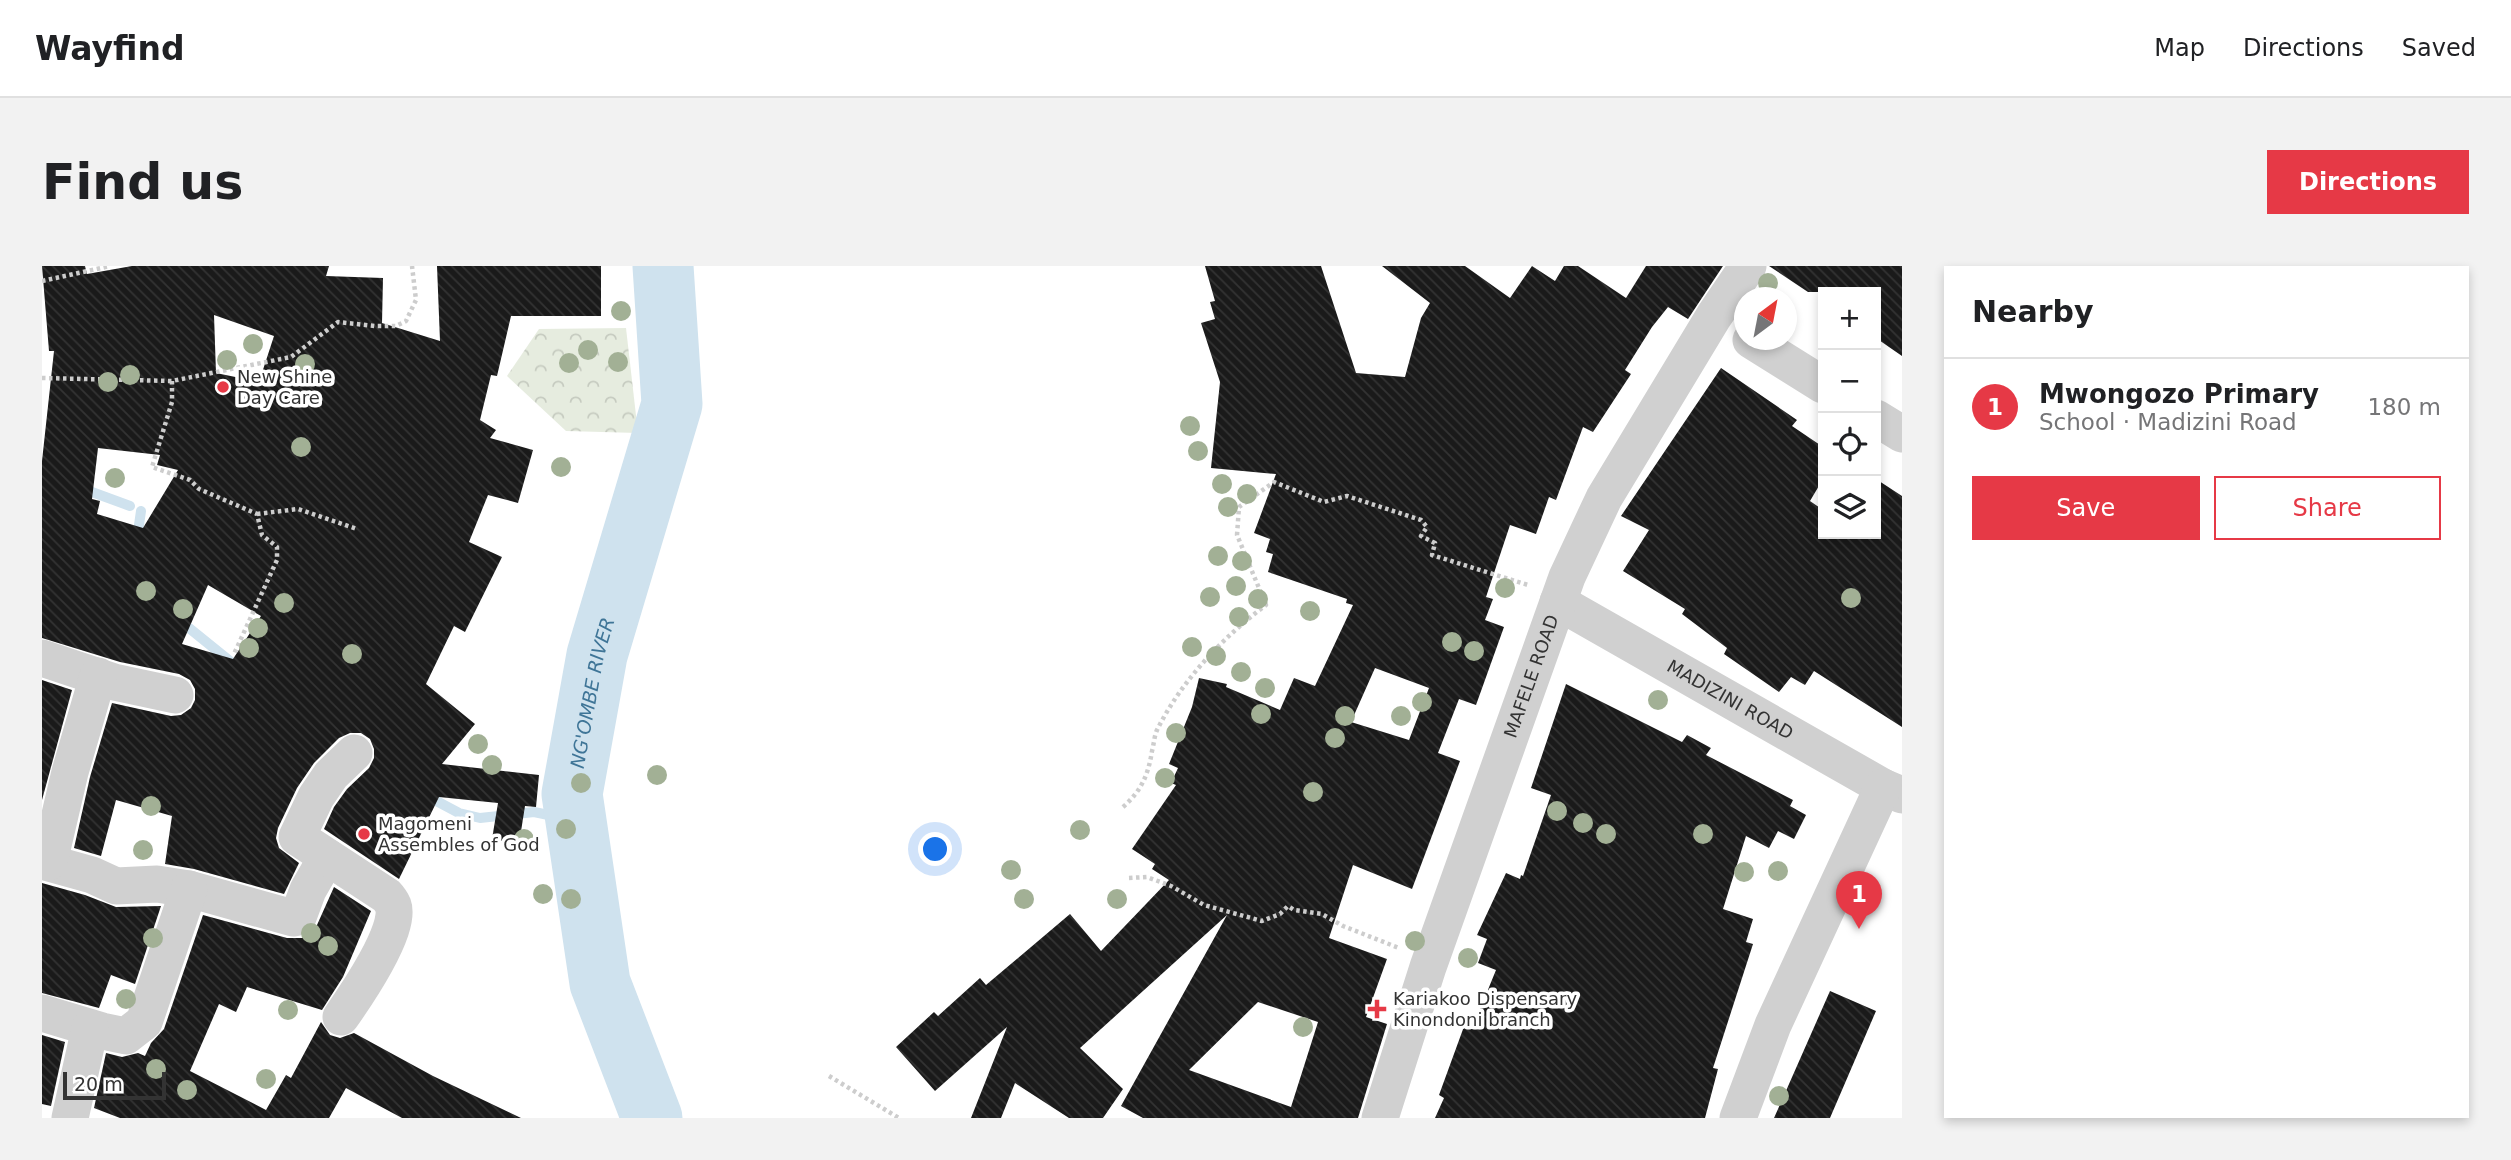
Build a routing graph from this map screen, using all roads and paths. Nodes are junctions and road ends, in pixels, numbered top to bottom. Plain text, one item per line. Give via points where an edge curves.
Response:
1 (110, 266) edge
2 (412, 266) edge
3 (1748, 266) edge
4 (42, 281) edge
5 (1714, 316) junction
6 (1734, 328) edge
7 (1767, 350) edge
8 (42, 378) edge
9 (172, 381) junction
10 (1818, 381) edge
11 (1881, 421) edge
12 (1902, 434) edge
13 (257, 513) junction
14 (357, 529) dead end
15 (1562, 590) junction
16 (234, 654) dead end
17 (42, 658) edge
18 (98, 676) junction
19 (175, 695) dead end
20 (354, 753) dead end
21 (1892, 791) edge
22 (1123, 807) dead end
23 (327, 857) junction
24 (45, 862) edge
25 (1129, 878) dead end
26 (189, 889) junction
27 (1427, 967) junction
28 (42, 1013) edge
29 (341, 1017) dead end
30 (90, 1028) junction
31 (829, 1076) dead end
32 (70, 1118) edge
33 (899, 1118) edge
34 (1380, 1118) edge
35 (1738, 1118) edge

1 - 4 path
2 - 9 path via 416,300 406,321 396,326 338,322 292,357
3 - 5 street, MAFELE ROAD
5 - 6 street
5 - 15 street, MAFELE ROAD via 1604,498
7 - 10 street
8 - 9 path
9 - 13 path via 172,402 152,467
11 - 12 street
13 - 14 path via 298,509
13 - 16 path via 262,536 277,547 277,560
15 - 21 street, MADIZINI ROAD
15 - 22 path via 1532,587 1432,555 1435,543 1421,536 1427,527 1421,520 1347,496 1324,502 1274,482 1239,507 1237,535 1266,605 1234,628 1178,695 1156,733 1146,780
15 - 27 street, MAFELE ROAD
17 - 18 street
18 - 19 street
18 - 24 street
20 - 23 street via 316,797 297,838
21 - 35 street via 1773,1025
23 - 26 street via 298,917
23 - 29 street via 387,896 394,914 383,948
24 - 26 street via 116,886 157,884
25 - 27 path via 1147,877 1204,905 1262,922 1288,906 1322,914 1393,947 1411,950
26 - 30 street via 144,1022 126,1036
27 - 34 street, MAFELE ROAD
28 - 30 street
30 - 32 street
31 - 33 path

